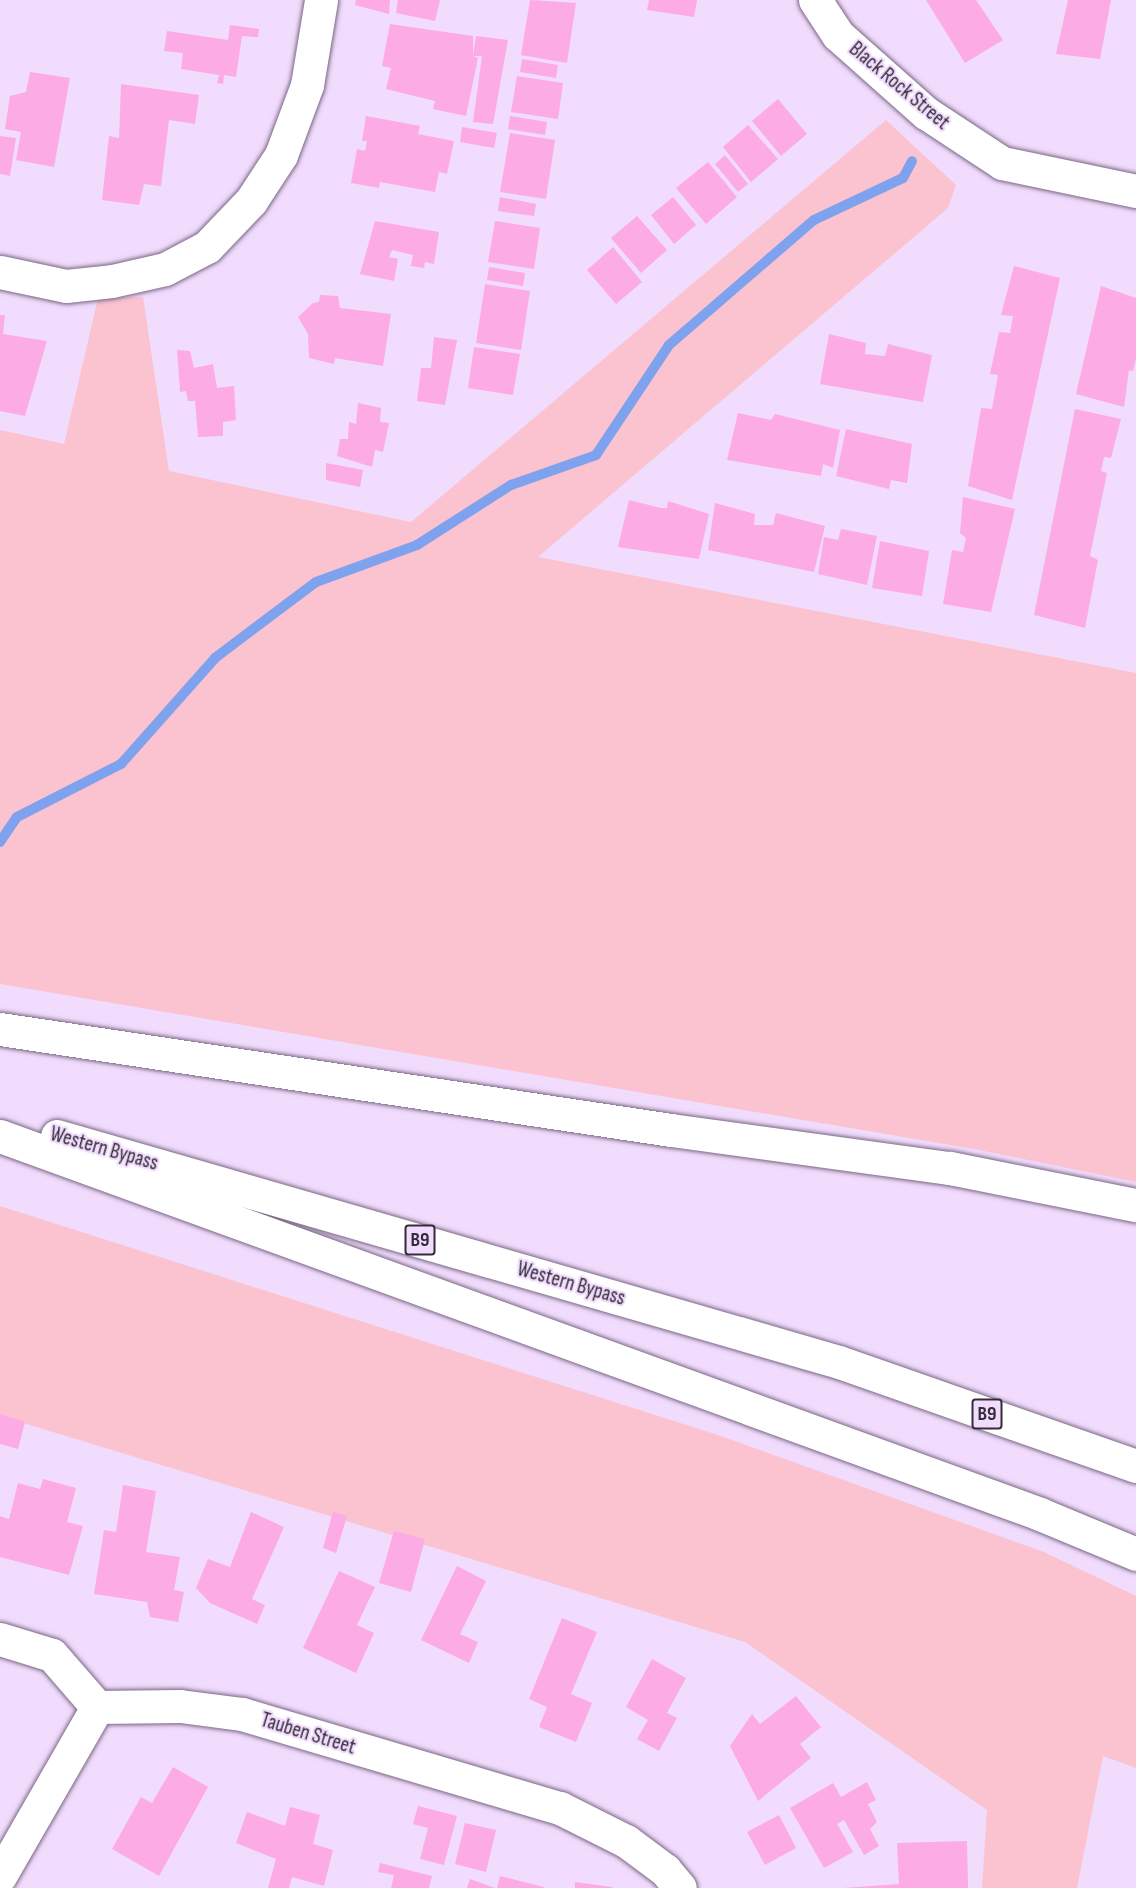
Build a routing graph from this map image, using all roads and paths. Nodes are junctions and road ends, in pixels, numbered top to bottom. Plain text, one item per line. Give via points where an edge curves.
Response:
1 (321, 0) edge
2 (815, 0) edge
3 (1136, 191) edge
4 (0, 272) edge
5 (0, 1029) edge
6 (0, 1119) edge
7 (0, 1136) edge
8 (1136, 1205) edge
9 (1136, 1466) edge
10 (1136, 1554) edge
11 (0, 1638) edge
12 (97, 1707) junction
13 (0, 1876) edge
14 (680, 1888) edge

1 - 4 main road via 307,85 281,155 251,201 207,247 165,269 66,286
2 - 3 main road, Black Rock Street via 838,35 926,113 1002,163
5 - 8 main road via 950,1168
6 - 9 main road, Western Bypass / B9 via 839,1362
7 - 10 main road via 1040,1514
11 - 12 main road via 52,1655
12 - 13 main road
12 - 14 main road, Tauben Street via 180,1706 243,1714 560,1808 626,1841 665,1870

